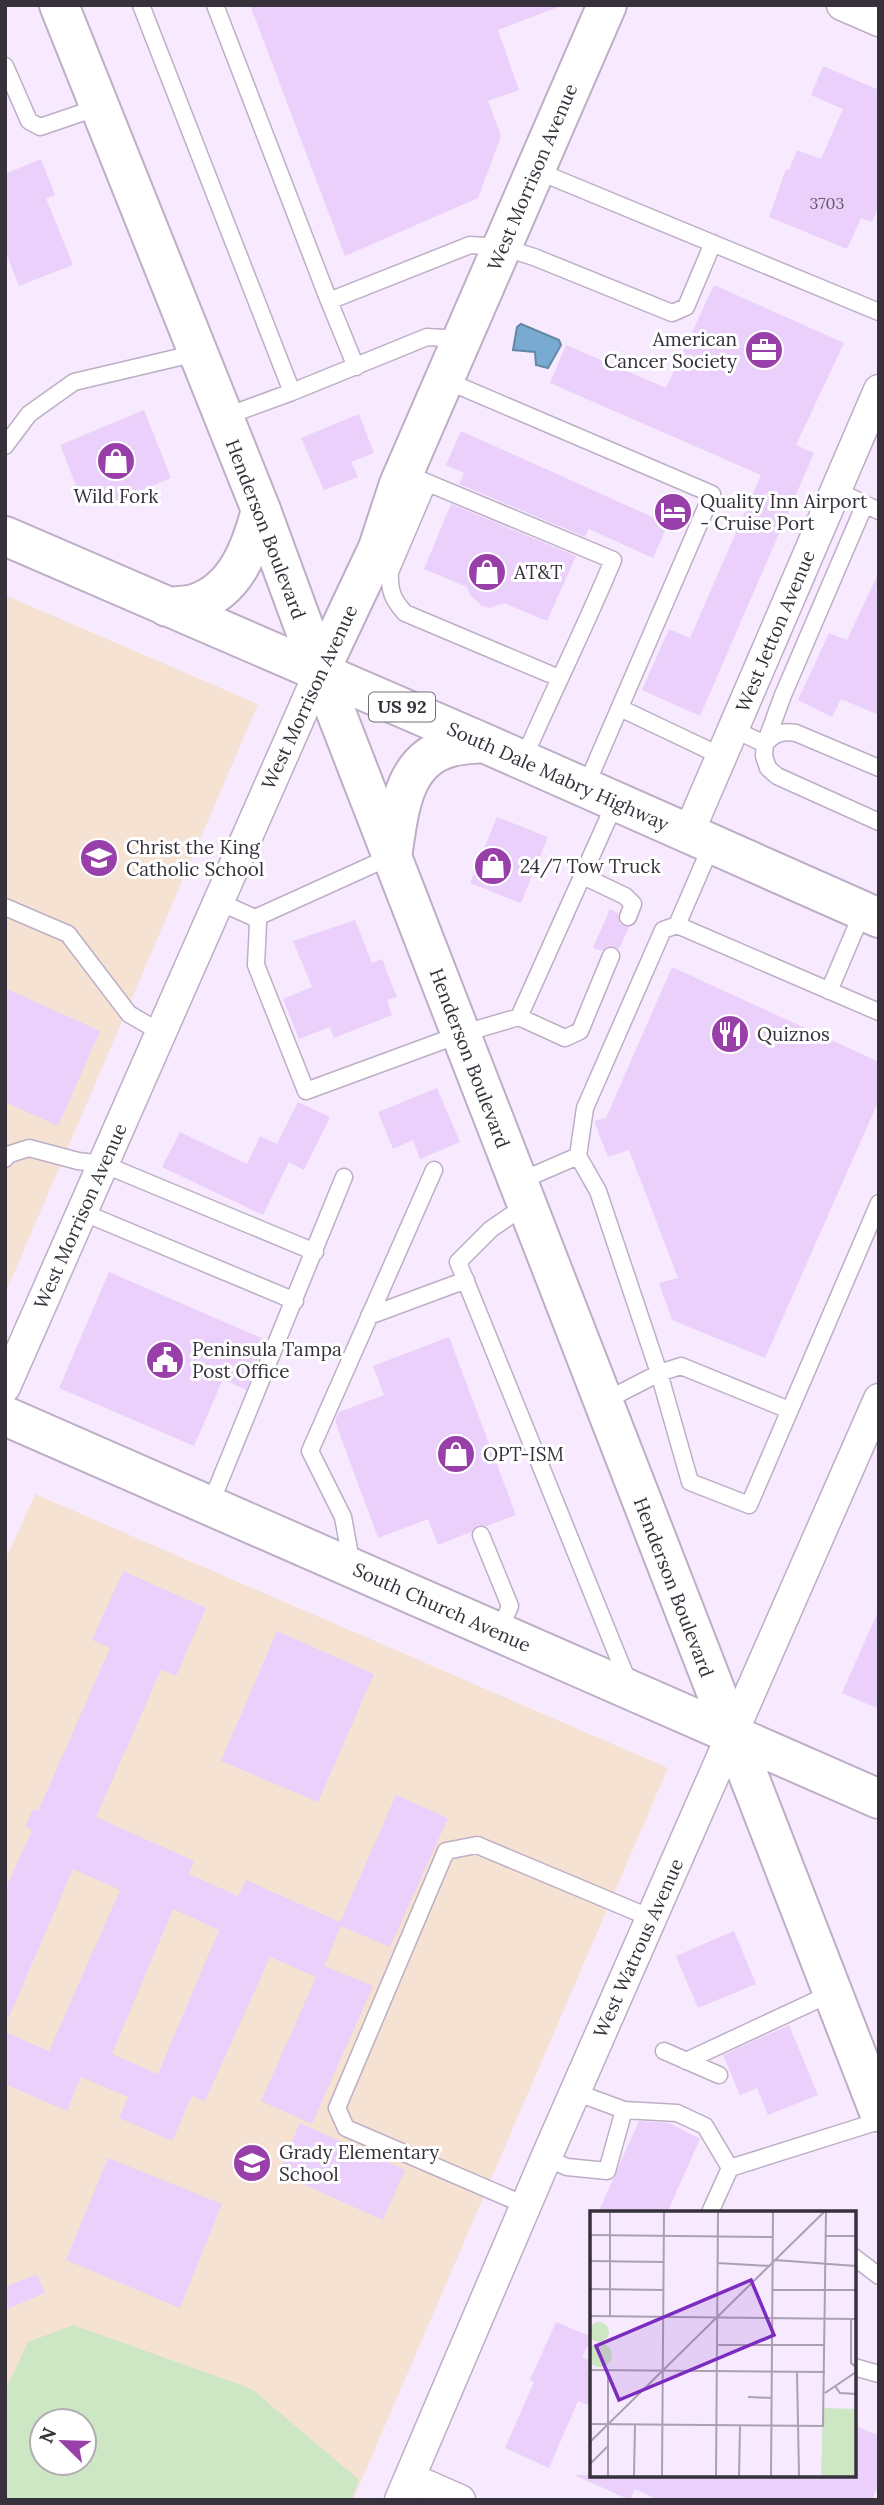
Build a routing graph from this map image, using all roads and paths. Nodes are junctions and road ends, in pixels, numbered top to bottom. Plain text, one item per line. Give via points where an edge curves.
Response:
1 (59, 5) edge
2 (141, 5) edge
3 (215, 5) edge
4 (607, 5) edge
5 (842, 5) edge
6 (879, 21) edge
7 (5, 66) edge
8 (99, 107) junction
9 (535, 170) junction
10 (713, 243) junction
11 (502, 247) junction
12 (329, 300) junction
13 (879, 312) edge
14 (460, 344) junction
15 (198, 353) junction
16 (356, 367) junction
17 (445, 380) junction
18 (879, 390) edge
19 (292, 392) junction
20 (224, 416) junction
21 (5, 446) edge
22 (416, 478) junction
23 (836, 490) junction
24 (872, 507) edge
25 (261, 510) junction
26 (5, 536) edge
27 (167, 607) junction
28 (320, 671) junction
29 (559, 678) junction
30 (620, 708) junction
31 (733, 729) junction
32 (484, 743) junction
33 (765, 744) junction
34 (721, 756) junction
35 (523, 760) junction
36 (879, 768) edge
37 (601, 794) junction
38 (879, 822) edge
39 (700, 839) junction
40 (392, 856) junction
41 (583, 876) junction
42 (217, 901) junction
43 (5, 907) edge
44 (871, 914) edge
45 (628, 917) dead end
46 (255, 918) junction
47 (677, 925) junction
48 (611, 956) dead end
49 (829, 991) junction
50 (879, 1012) edge
51 (519, 1017) junction
52 (160, 1032) junction
53 (461, 1034) junction
54 (578, 1156) junction
55 (5, 1159) edge
56 (103, 1164) junction
57 (434, 1170) dead end
58 (344, 1177) dead end
59 (523, 1193) junction
60 (879, 1203) edge
61 (82, 1212) junction
62 (315, 1252) junction
63 (466, 1280) junction
64 (295, 1301) junction
65 (369, 1316) junction
66 (659, 1373) junction
67 (5, 1387) edge
68 (879, 1399) edge
69 (603, 1402) junction
70 (789, 1410) junction
71 (5, 1416) edge
72 (210, 1505) junction
73 (481, 1535) dead end
74 (352, 1568) junction
75 (499, 1632) junction
76 (631, 1690) junction
77 (731, 1734) junction
78 (879, 1799) edge
79 (651, 1918) junction
80 (832, 1993) junction
81 (664, 2051) dead end
82 (686, 2061) junction
83 (719, 2075) dead end
84 (575, 2092) junction
85 (624, 2110) junction
86 (879, 2112) edge
87 (879, 2121) edge
88 (546, 2158) junction
89 (730, 2168) junction
90 (526, 2205) junction
91 (711, 2210) dead end
92 (856, 2259) edge
93 (879, 2276) edge
94 (856, 2368) edge
95 (879, 2374) edge
96 (405, 2489) edge
97 (460, 2500) edge

1 - 8 main road, Henderson Boulevard
2 - 19 lane
3 - 12 lane
4 - 9 main road, West Morrison Avenue
5 - 6 street
7 - 8 lane via 29,121 40,127
8 - 15 main road, Henderson Boulevard
9 - 10 lane
9 - 11 main road, West Morrison Avenue
10 - 11 lane via 686,307 672,313
10 - 13 lane
11 - 12 lane via 470,245
11 - 14 main road, West Morrison Avenue
12 - 16 lane
14 - 16 lane via 428,337
14 - 17 main road, West Morrison Avenue
15 - 20 main road, Henderson Boulevard
15 - 21 lane via 74,382 29,414
16 - 19 lane
17 - 22 main road, West Morrison Avenue
17 - 30 lane via 712,495
18 - 23 street, West Jetton Avenue
19 - 20 lane
20 - 25 main road, Henderson Boulevard
22 - 28 main road, West Morrison Avenue
22 - 29 lane via 390,572 389,588 395,602 405,613
22 - 29 lane via 613,560
23 - 24 lane
23 - 31 street, West Jetton Avenue
24 - 33 lane via 783,695
25 - 27 main road via 236,575 194,604
25 - 28 main road, Henderson Boulevard
26 - 27 main road, South Dale Mabry Highway / US 92
27 - 28 main road, South Dale Mabry Highway / US 92
28 - 32 main road, South Dale Mabry Highway / US 92
28 - 40 main road, Henderson Boulevard
28 - 42 street, West Morrison Avenue
29 - 35 lane
30 - 34 lane
30 - 37 lane
31 - 33 lane
31 - 34 street, West Jetton Avenue
32 - 35 main road, South Dale Mabry Highway / US 92
32 - 40 main road via 450,747 429,757 414,772 404,790
33 - 36 lane via 783,731 796,733
33 - 38 lane via 768,768 777,776
34 - 39 street, West Jetton Avenue
35 - 37 main road, South Dale Mabry Highway / US 92
37 - 39 main road, South Dale Mabry Highway / US 92
37 - 41 lane
39 - 44 main road, South Dale Mabry Highway / US 92
39 - 47 lane
40 - 46 lane
40 - 53 main road, Henderson Boulevard
41 - 45 lane via 625,896 633,904
41 - 51 lane
42 - 46 lane
42 - 52 street, West Morrison Avenue
43 - 52 lane via 68,934 129,1014
44 - 49 lane
46 - 53 lane via 256,964 306,1091
47 - 49 lane
47 - 54 lane via 663,930 585,1108
48 - 51 lane via 580,1031 565,1038
49 - 50 lane
51 - 53 lane
52 - 56 street, West Morrison Avenue
53 - 59 main road, Henderson Boulevard
54 - 59 lane
54 - 66 lane via 598,1191
55 - 56 lane via 29,1148
56 - 61 street, West Morrison Avenue
56 - 62 lane
57 - 65 lane
58 - 62 lane
59 - 63 lane via 458,1262
59 - 69 main road, Henderson Boulevard
60 - 70 lane
61 - 64 lane
61 - 67 street, West Morrison Avenue
62 - 64 lane
63 - 65 lane
63 - 76 lane
64 - 72 lane
65 - 74 lane via 310,1451 342,1517
66 - 69 lane
66 - 70 lane via 681,1366
66 - 70 lane via 690,1482 748,1505
68 - 77 street, West Watrous Avenue
69 - 77 main road, Henderson Boulevard
71 - 72 main road, South Church Avenue
72 - 74 main road, South Church Avenue
73 - 75 lane via 510,1606
74 - 75 main road, South Church Avenue
75 - 76 main road, South Church Avenue
76 - 77 main road, South Church Avenue
77 - 78 main road, South Church Avenue
77 - 79 street, West Watrous Avenue
77 - 80 main road, Henderson Boulevard
79 - 84 street, West Watrous Avenue
79 - 90 lane via 477,1845 446,1851 337,2108 346,2128
80 - 82 lane
80 - 86 main road, Henderson Boulevard
81 - 82 lane
82 - 83 lane
84 - 85 lane
84 - 88 street, West Watrous Avenue
85 - 88 lane via 607,2171
85 - 89 lane via 677,2113 705,2126
87 - 89 lane
88 - 90 street, West Watrous Avenue
89 - 91 lane
90 - 96 street, West Watrous Avenue
92 - 93 lane
94 - 95 lane
96 - 97 street

